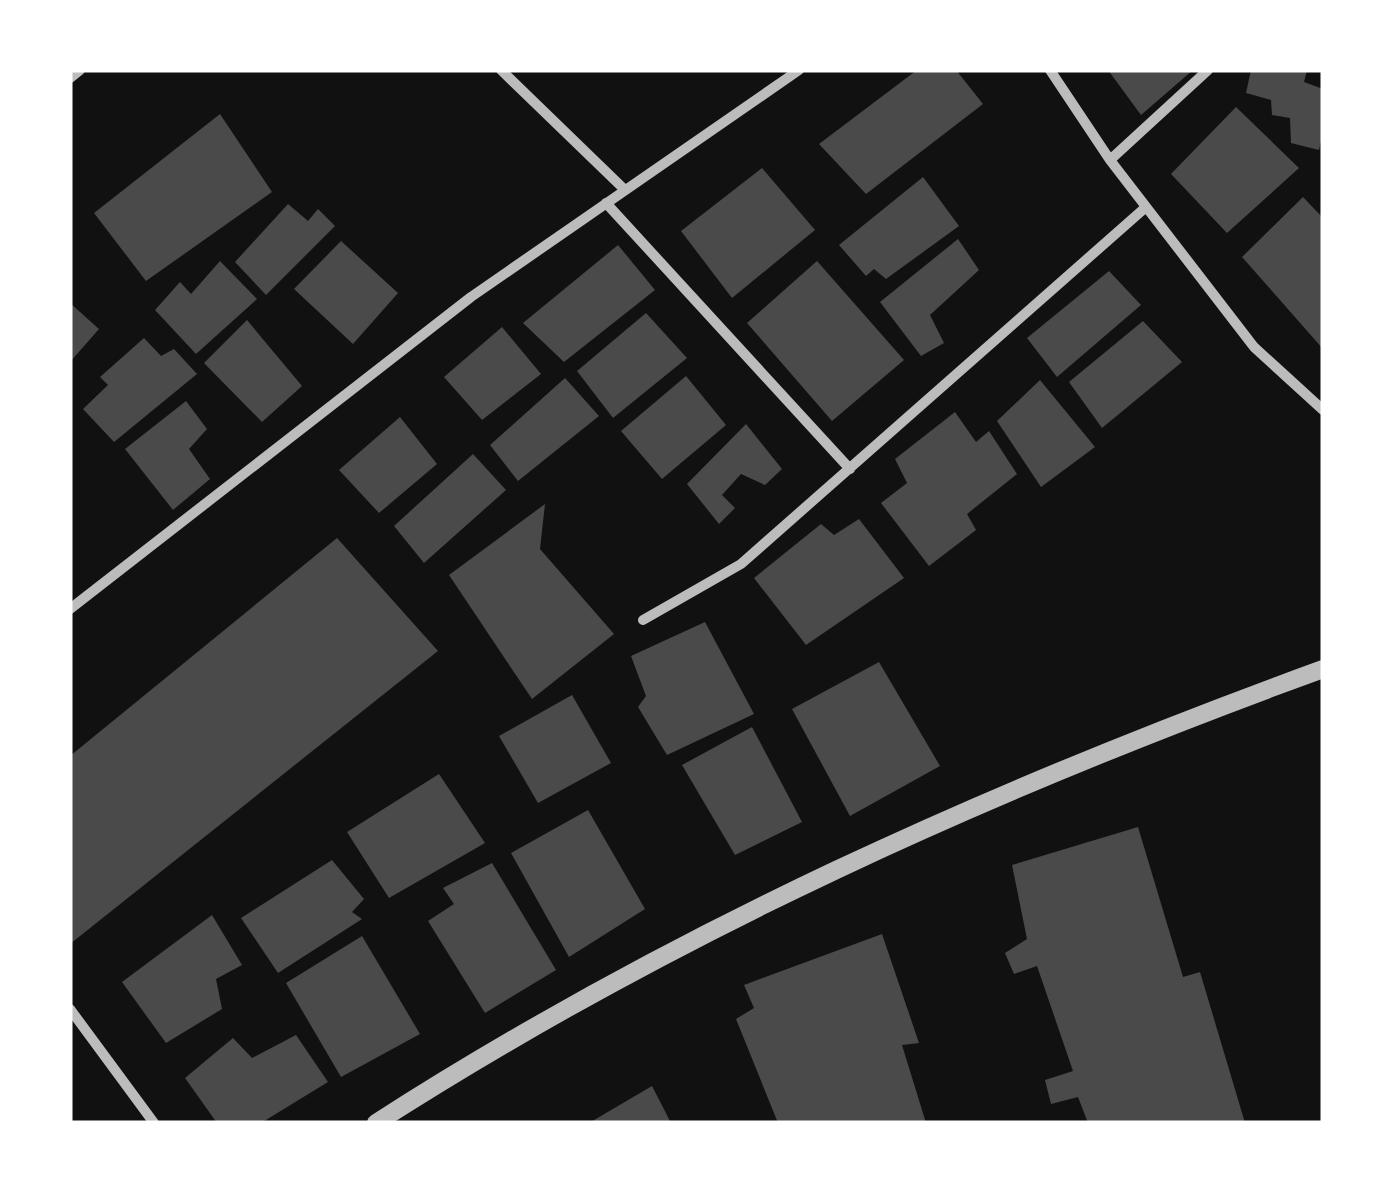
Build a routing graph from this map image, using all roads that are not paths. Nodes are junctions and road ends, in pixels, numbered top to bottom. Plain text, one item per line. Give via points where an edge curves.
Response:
1 (80, 70) edge
2 (501, 70) edge
3 (800, 70) edge
4 (1050, 70) edge
5 (1208, 70) edge
6 (70, 78) edge
7 (1110, 160) junction
8 (625, 190) junction
9 (606, 203) junction
10 (1146, 207) junction
11 (1323, 410) edge
12 (850, 469) junction
13 (70, 609) edge
14 (643, 620) dead end
15 (1323, 669) edge
16 (70, 1009) edge
17 (154, 1123) edge
18 (376, 1123) edge

1 - 6 street
2 - 8 street
3 - 8 street
4 - 7 street
5 - 7 street
7 - 10 street
8 - 9 street
9 - 12 street
9 - 13 street via 471,296
10 - 11 street via 1254,348
10 - 12 street
12 - 14 street via 742,564
15 - 18 street via 1166,726 862,856 655,960
16 - 17 street

